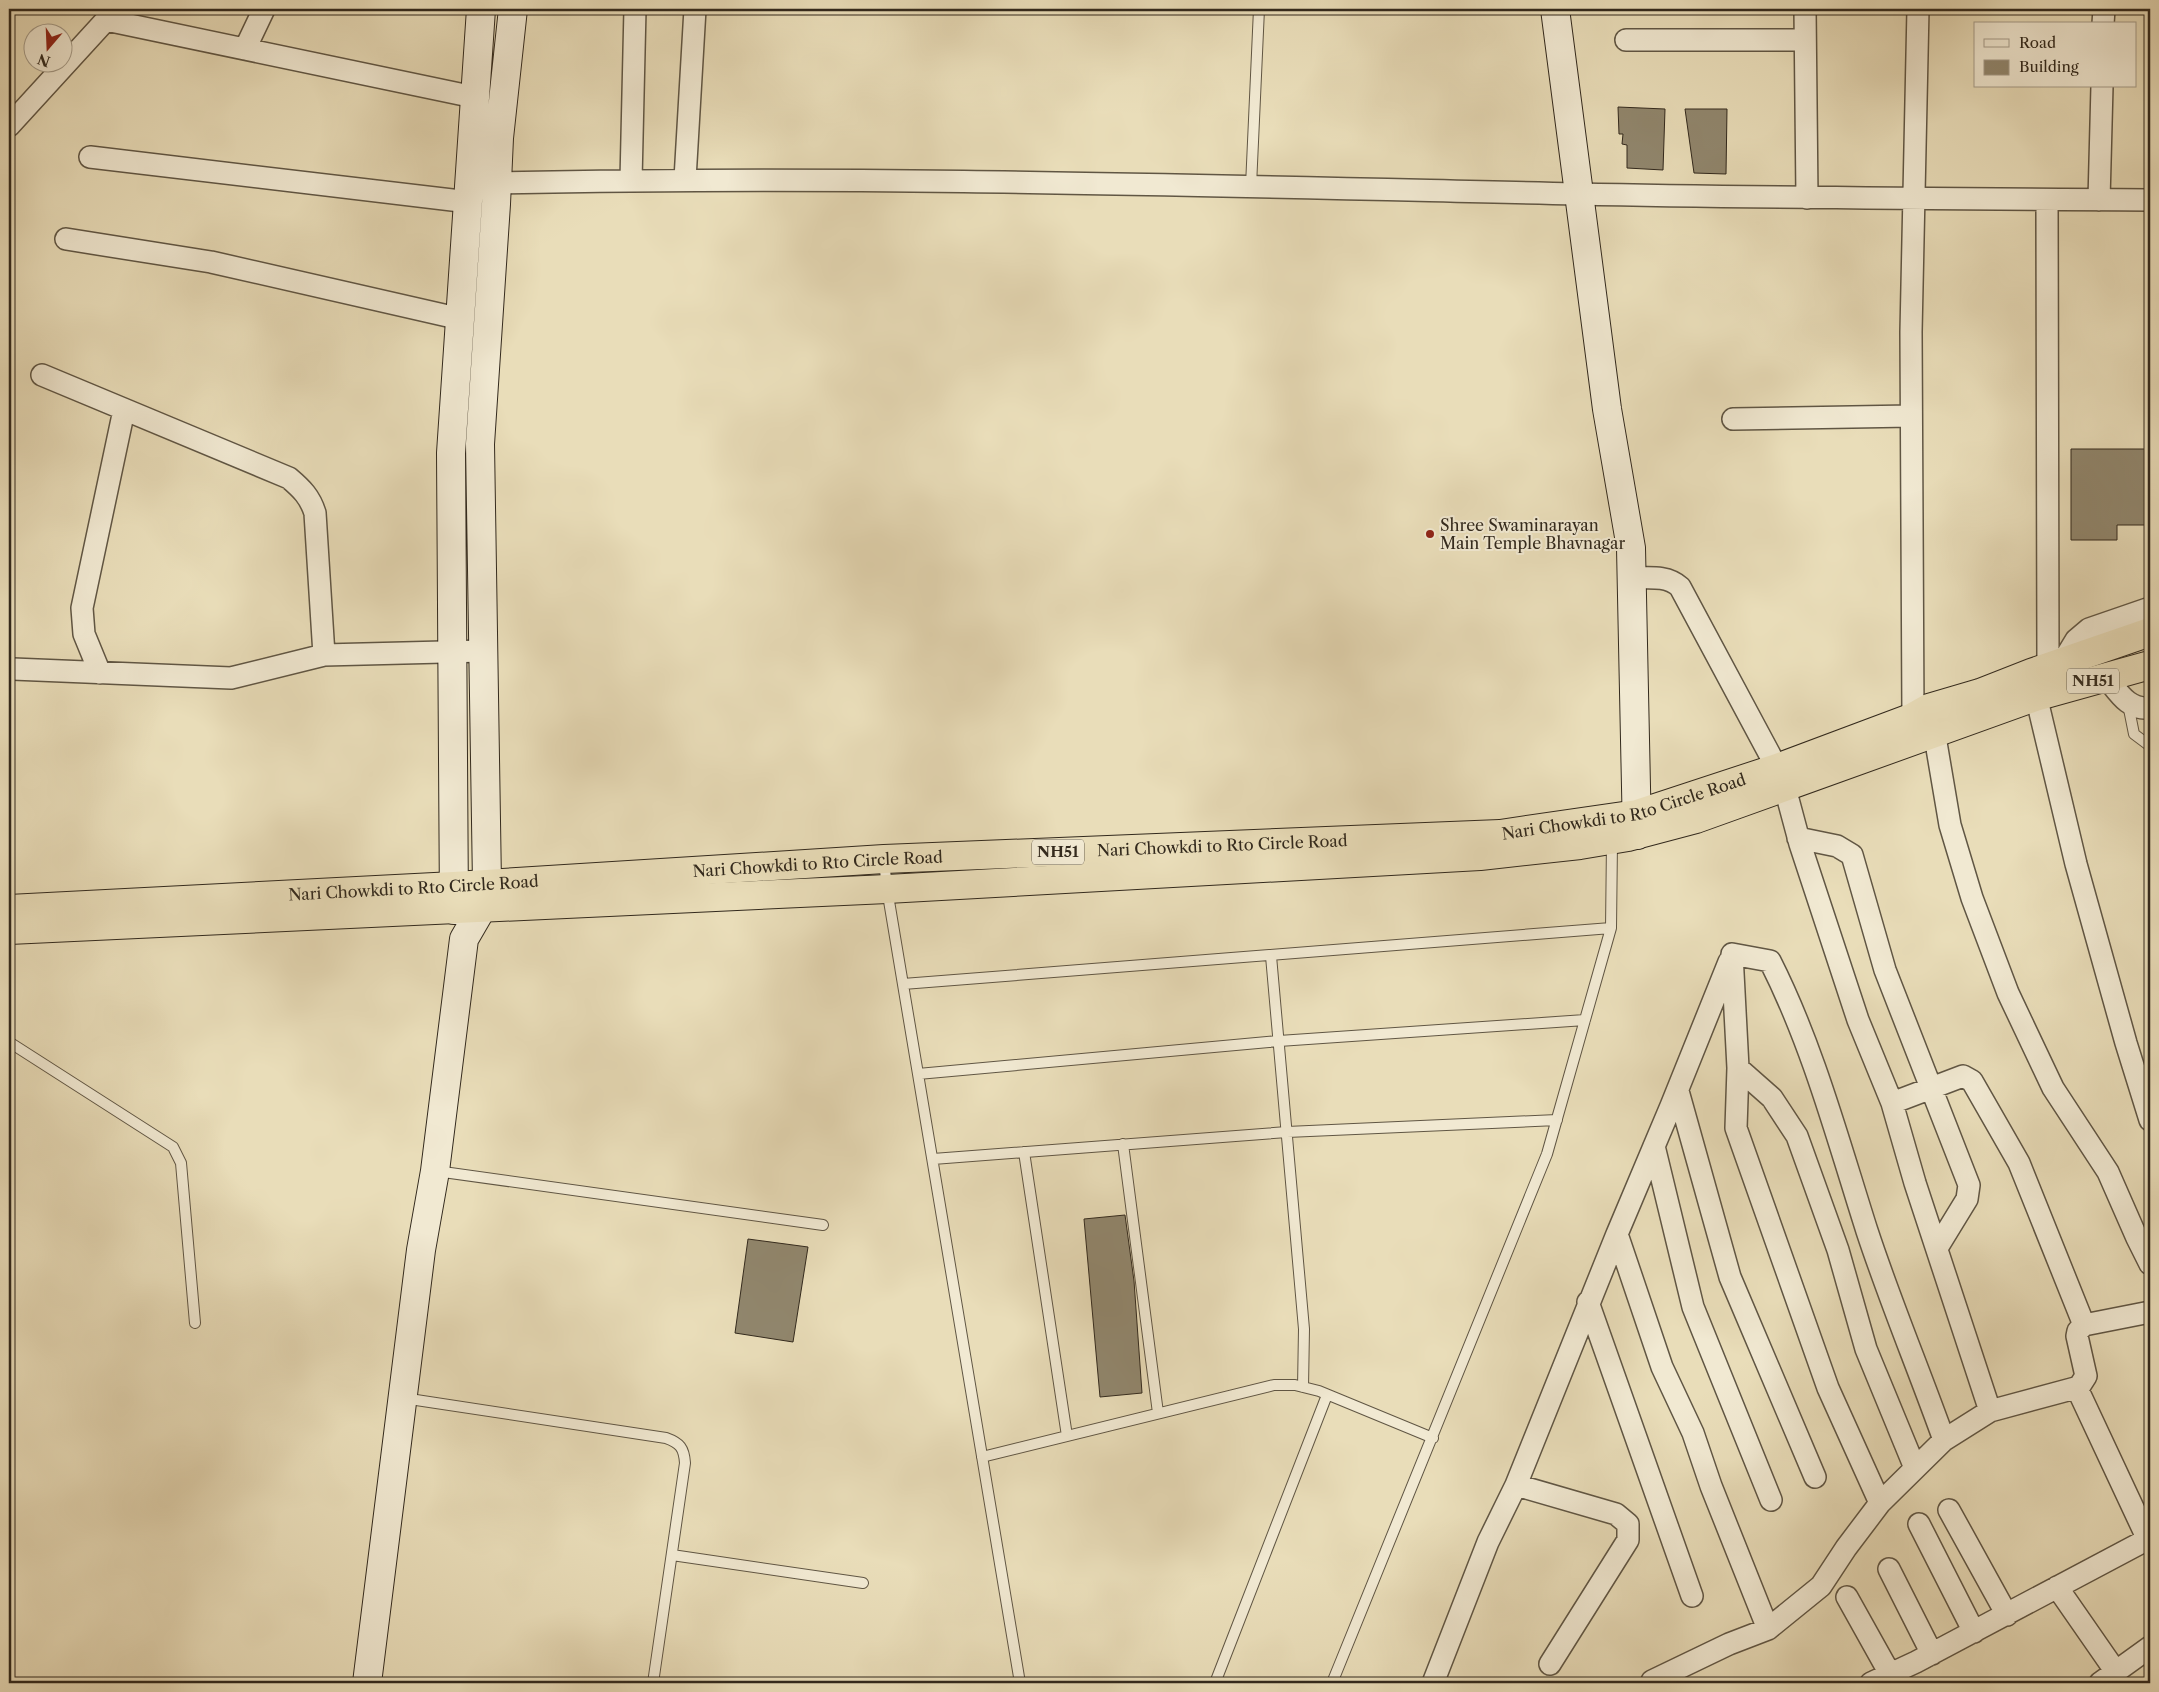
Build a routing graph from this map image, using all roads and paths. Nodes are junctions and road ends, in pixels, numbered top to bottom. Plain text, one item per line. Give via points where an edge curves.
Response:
1 (264, 9) edge
2 (481, 9) edge
3 (513, 9) edge
4 (636, 9) edge
5 (696, 9) edge
6 (1259, 9) edge
7 (1555, 9) edge
8 (1805, 9) edge
9 (1918, 9) edge
10 (2104, 9) edge
11 (110, 15) edge
12 (2103, 22) edge
13 (1626, 40) dead end
14 (1805, 40) junction
15 (245, 49) junction
16 (2102, 88) edge
17 (474, 97) junction
18 (9, 126) edge
19 (90, 157) dead end
20 (685, 179) junction
21 (632, 180) junction
22 (498, 182) junction
23 (1251, 186) junction
24 (469, 191) junction
25 (1579, 194) junction
26 (1807, 198) junction
27 (1914, 198) junction
28 (2047, 200) junction
29 (2099, 200) junction
30 (2150, 200) edge
31 (66, 239) dead end
32 (461, 318) junction
33 (42, 375) dead end
34 (124, 410) junction
35 (1911, 416) junction
36 (1733, 419) dead end
37 (1632, 578) junction
38 (2150, 608) edge
39 (2150, 632) edge
40 (483, 651) junction
41 (452, 653) junction
42 (324, 655) junction
43 (2150, 665) edge
44 (13, 669) dead end
45 (2051, 672) junction
46 (100, 673) junction
47 (2106, 678) junction
48 (2128, 704) junction
49 (2150, 708) edge
50 (1921, 712) junction
51 (1935, 735) junction
52 (2150, 746) edge
53 (1781, 778) junction
54 (1624, 827) junction
55 (1798, 838) junction
56 (884, 859) junction
57 (887, 889) junction
58 (485, 896) junction
59 (454, 898) junction
60 (9, 909) edge
61 (1611, 928) junction
62 (9, 930) edge
63 (464, 940) junction
64 (1732, 954) junction
65 (1271, 956) junction
66 (903, 984) junction
67 (1585, 1020) junction
68 (1279, 1041) junction
69 (9, 1042) edge
70 (1738, 1068) junction
71 (918, 1074) junction
72 (1931, 1090) junction
73 (1678, 1091) junction
74 (1892, 1104) junction
75 (1557, 1120) junction
76 (2150, 1120) edge
77 (1287, 1132) junction
78 (1123, 1144) junction
79 (1654, 1146) junction
80 (1024, 1152) junction
81 (933, 1159) junction
82 (435, 1170) junction
83 (824, 1226) dead end
84 (1617, 1234) junction
85 (1937, 1248) junction
86 (2150, 1264) edge
87 (1588, 1302) junction
88 (2150, 1312) edge
89 (195, 1324) dead end
90 (2080, 1331) junction
91 (2081, 1382) junction
92 (1303, 1387) junction
93 (1327, 1395) junction
94 (403, 1398) junction
95 (1990, 1411) junction
96 (1158, 1413) junction
97 (1067, 1436) junction
98 (1432, 1438) junction
99 (1944, 1440) junction
100 (982, 1456) junction
101 (1915, 1468) junction
102 (1815, 1477) dead end
103 (1516, 1485) junction
104 (1771, 1500) dead end
105 (1880, 1503) junction
106 (1949, 1510) dead end
107 (1919, 1524) dead end
108 (2149, 1541) edge
109 (672, 1555) junction
110 (1889, 1569) dead end
111 (863, 1583) dead end
112 (2057, 1588) junction
113 (1692, 1596) dead end
114 (1847, 1597) dead end
115 (2006, 1615) junction
116 (1768, 1629) junction
117 (1974, 1632) junction
118 (2150, 1647) edge
119 (1932, 1654) junction
120 (1550, 1664) dead end
121 (2108, 1677) edge
122 (1882, 1680) edge
123 (1652, 1681) dead end
124 (367, 1683) edge
125 (653, 1683) edge
126 (1020, 1683) edge
127 (1215, 1683) edge
128 (1332, 1683) edge
129 (1433, 1683) edge

1 - 15 street
2 - 17 street
3 - 22 street via 499,138
4 - 21 street
5 - 20 street
6 - 23 lane
7 - 25 street
8 - 14 street
9 - 27 street
10 - 12 street
11 - 15 street
11 - 18 street
13 - 14 street
14 - 26 street
15 - 17 street
16 - 29 street
17 - 24 street
19 - 24 street
20 - 21 street
20 - 23 street
21 - 22 street
22 - 24 street
22 - 40 street via 480,444
23 - 25 street
24 - 32 street
25 - 26 street
25 - 37 street via 1607,409 1632,548
26 - 27 street
27 - 28 street
27 - 35 street
28 - 29 street
28 - 45 street
29 - 30 street
31 - 32 street via 211,262
32 - 41 street via 451,453
33 - 34 street
34 - 42 street via 289,478 311,499 315,513
34 - 46 street via 82,608 84,634
35 - 36 street
35 - 50 street
37 - 53 street via 1666,579 1680,587
37 - 54 street
38 - 45 street via 2089,629
39 - 45 highway, NH51
40 - 41 street
40 - 58 street
41 - 42 street
41 - 59 street
42 - 46 street via 231,678
43 - 47 highway, NH51
44 - 46 street
45 - 47 highway, NH51
45 - 50 highway, Nari Chowkdi to Rto Circle Road / NH51
45 - 51 highway, NH51
45 - 76 street via 2076,864
47 - 48 street
48 - 49 street via 2141,709
48 - 52 lane via 2134,734
50 - 51 street
50 - 53 highway, Nari Chowkdi to Rto Circle Road / NH51
51 - 53 highway, NH51
51 - 86 street via 1950,825 1972,898 2008,993 2053,1088 2108,1172
53 - 54 highway, Nari Chowkdi to Rto Circle Road / NH51
53 - 55 street
54 - 56 highway, Nari Chowkdi to Rto Circle Road / NH51
54 - 57 highway, NH51 via 1580,845 1480,856
54 - 61 lane
55 - 72 street via 1837,846 1852,855 1883,965
55 - 74 street via 1858,1020
56 - 57 lane
56 - 58 highway, Nari Chowkdi to Rto Circle Road / NH51
57 - 58 highway, NH51
57 - 66 lane
58 - 59 highway, Nari Chowkdi to Rto Circle Road / NH51
58 - 63 street
59 - 60 highway, Nari Chowkdi to Rto Circle Road / NH51
59 - 62 highway, NH51
59 - 63 street
61 - 65 lane
61 - 67 lane
63 - 82 street
64 - 70 street
64 - 73 street
64 - 99 street via 1770,961 1790,1001 1868,1233
65 - 66 lane
65 - 68 lane
66 - 71 lane
67 - 68 lane
67 - 75 lane
68 - 71 lane
68 - 77 lane
69 - 89 lane via 173,1147 181,1162
70 - 101 street via 1772,1098 1797,1136 1835,1241 1866,1348
70 - 105 street via 1736,1128 1828,1388
71 - 81 lane
72 - 74 street
72 - 85 street via 1969,1185 1967,1199
72 - 90 street via 1963,1076 1972,1081 2020,1163
73 - 79 street
73 - 102 street via 1730,1277
74 - 85 street
75 - 77 lane
75 - 98 lane via 1540,1174
77 - 78 lane
77 - 92 lane via 1304,1329
78 - 80 lane
78 - 96 lane
79 - 84 street
79 - 104 street via 1693,1307
80 - 81 lane
80 - 97 lane
81 - 100 lane
82 - 83 lane
82 - 94 street via 421,1250
84 - 87 street
84 - 116 street via 1662,1367 1693,1433
85 - 95 street
87 - 103 street
87 - 113 street
88 - 90 street
90 - 91 street
91 - 95 street
91 - 108 street
92 - 93 lane
92 - 96 lane via 1274,1385
93 - 98 lane
93 - 127 lane
94 - 109 lane via 678,1442 684,1451 685,1463
94 - 124 street
95 - 99 street
96 - 97 lane
97 - 100 lane
98 - 128 lane
99 - 101 street
100 - 126 lane
101 - 105 street
103 - 120 street via 1616,1514 1628,1524 1628,1540
103 - 129 street via 1488,1542
105 - 116 street via 1821,1586
106 - 115 street
107 - 117 street
108 - 112 street
109 - 111 lane
109 - 125 lane
110 - 119 street
112 - 115 street
112 - 121 street
114 - 122 street
115 - 117 street
116 - 123 street
117 - 119 street
118 - 121 street
119 - 122 street

